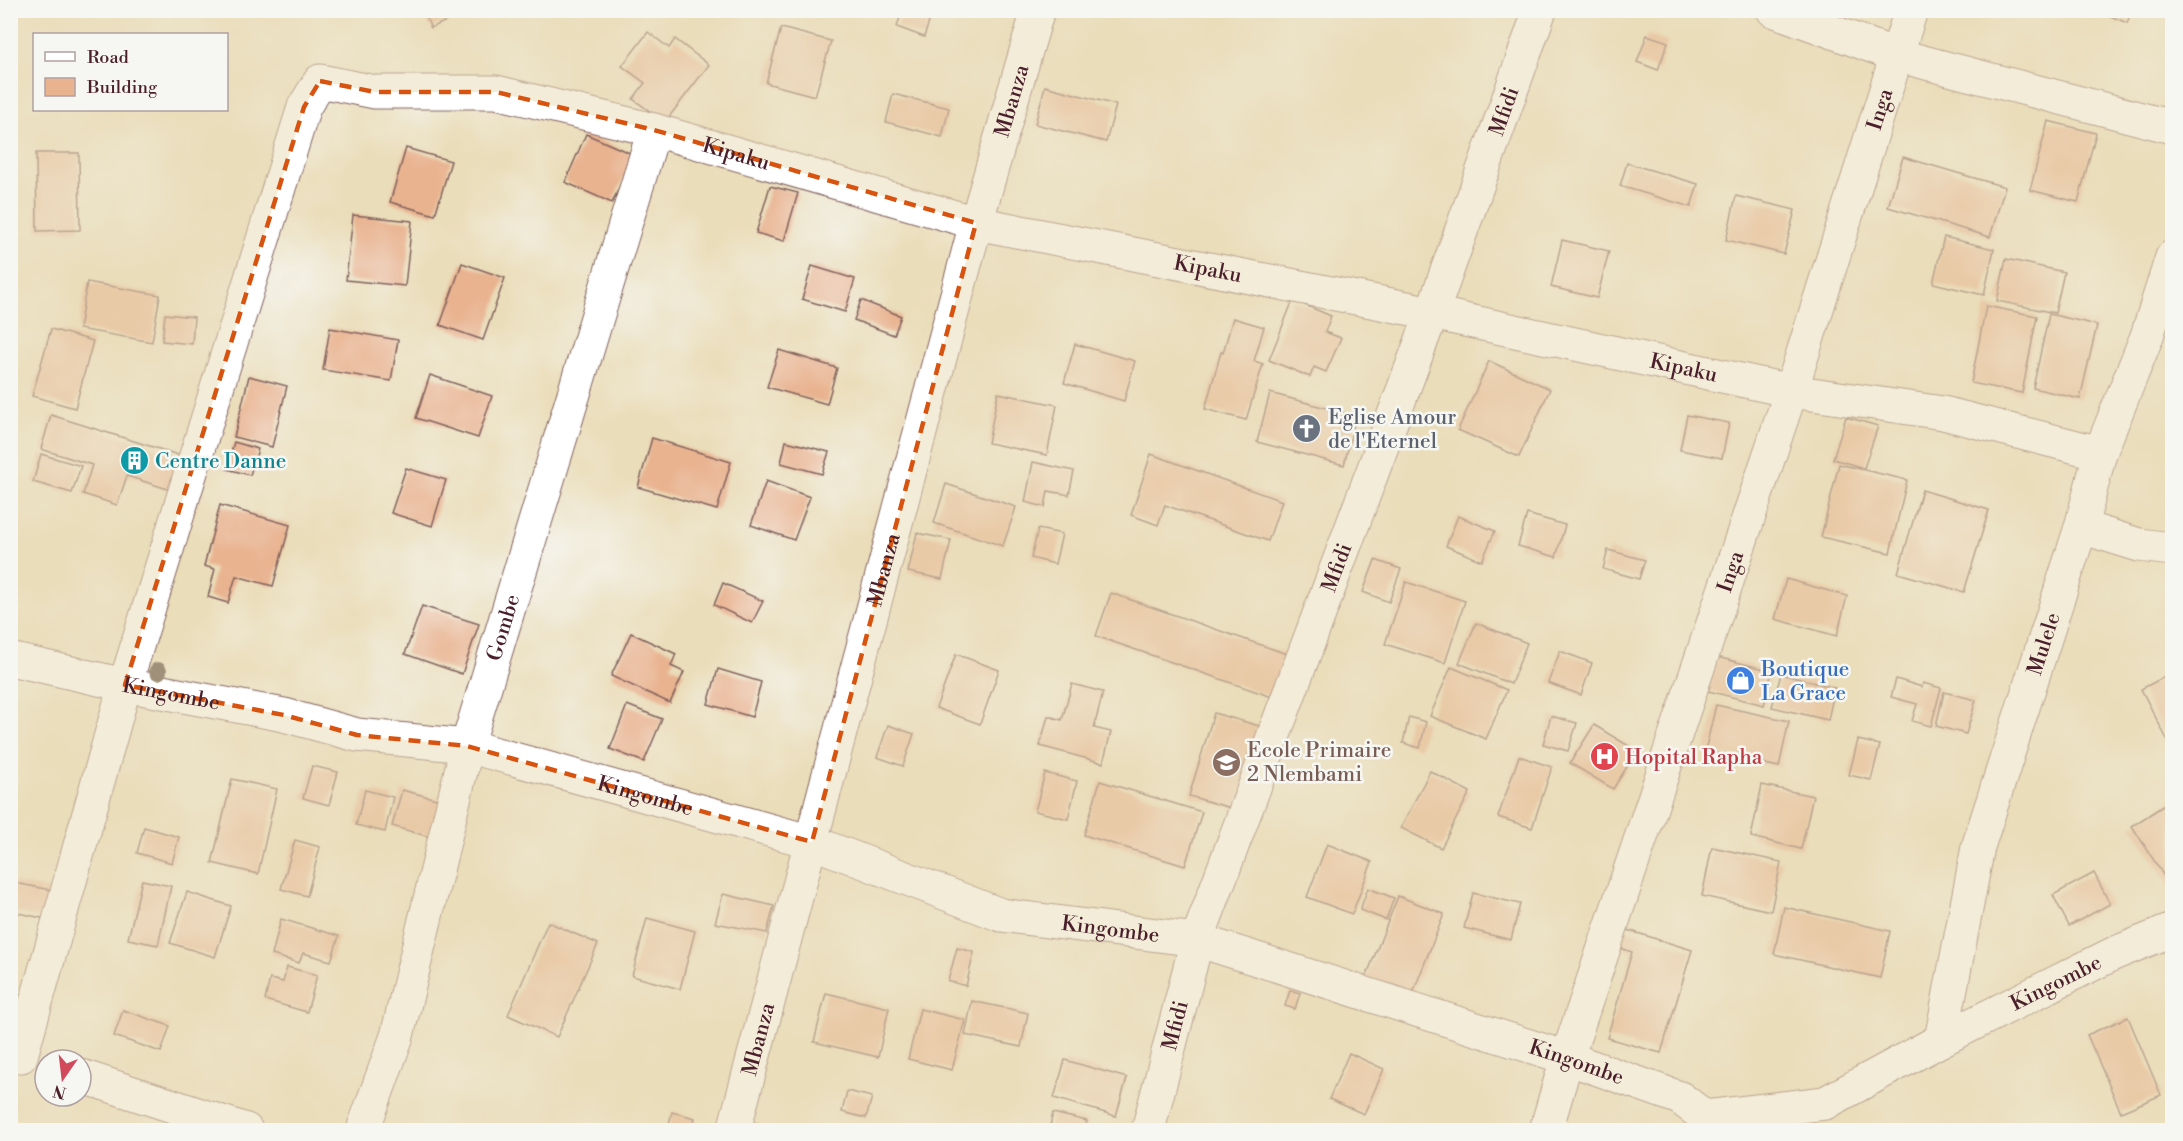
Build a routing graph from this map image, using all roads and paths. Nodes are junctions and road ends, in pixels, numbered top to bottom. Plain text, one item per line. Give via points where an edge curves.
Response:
1 (1038, 10) edge
2 (1540, 10) edge
3 (1773, 10) edge
4 (1911, 10) edge
5 (1896, 56) junction
6 (2172, 127) edge
7 (654, 130) junction
8 (976, 224) junction
9 (2172, 257) edge
10 (1432, 313) junction
11 (1791, 391) junction
12 (2100, 453) junction
13 (2081, 527) junction
14 (2172, 549) edge
15 (10, 659) edge
16 (125, 686) junction
17 (467, 746) junction
18 (812, 842) junction
19 (2172, 930) edge
20 (1197, 940) junction
21 (1941, 1040) junction
22 (1567, 1058) junction
23 (25, 1065) edge
24 (93, 1080) edge
25 (365, 1130) edge
26 (246, 1131) edge
27 (734, 1131) edge
28 (1148, 1131) edge
29 (1546, 1131) edge

1 - 8 street, Mbanza
2 - 10 street, Mfidi
3 - 5 street
4 - 5 street, Inga
5 - 6 street
5 - 11 street, Inga
7 - 8 street, Kipaku
7 - 16 street, Kipaku via 496,92 375,92 320,81 304,107
7 - 17 street, Gombe
8 - 10 street, Kipaku
8 - 18 street, Mbanza
9 - 12 street, Mulele via 2147,336
10 - 11 street, Kipaku
10 - 20 street, Mfidi
11 - 12 street, Kipaku via 1942,413
11 - 22 street, Inga
12 - 13 street, Mulele
13 - 14 street via 2139,545
13 - 21 street, Mulele via 1978,847
15 - 16 street, Kingombe
16 - 17 street, Kingombe via 284,715 357,735
16 - 23 street
17 - 18 street, Kingombe
17 - 25 street, Gombe via 397,1036
18 - 20 street, Kingombe via 1001,915
18 - 27 street, Mbanza
19 - 21 street, Kingombe via 2113,954
20 - 22 street, Kingombe
20 - 28 street, Mfidi
21 - 22 street, Kingombe via 1825,1104 1705,1117 1680,1098
22 - 29 street, Inga
24 - 26 street

